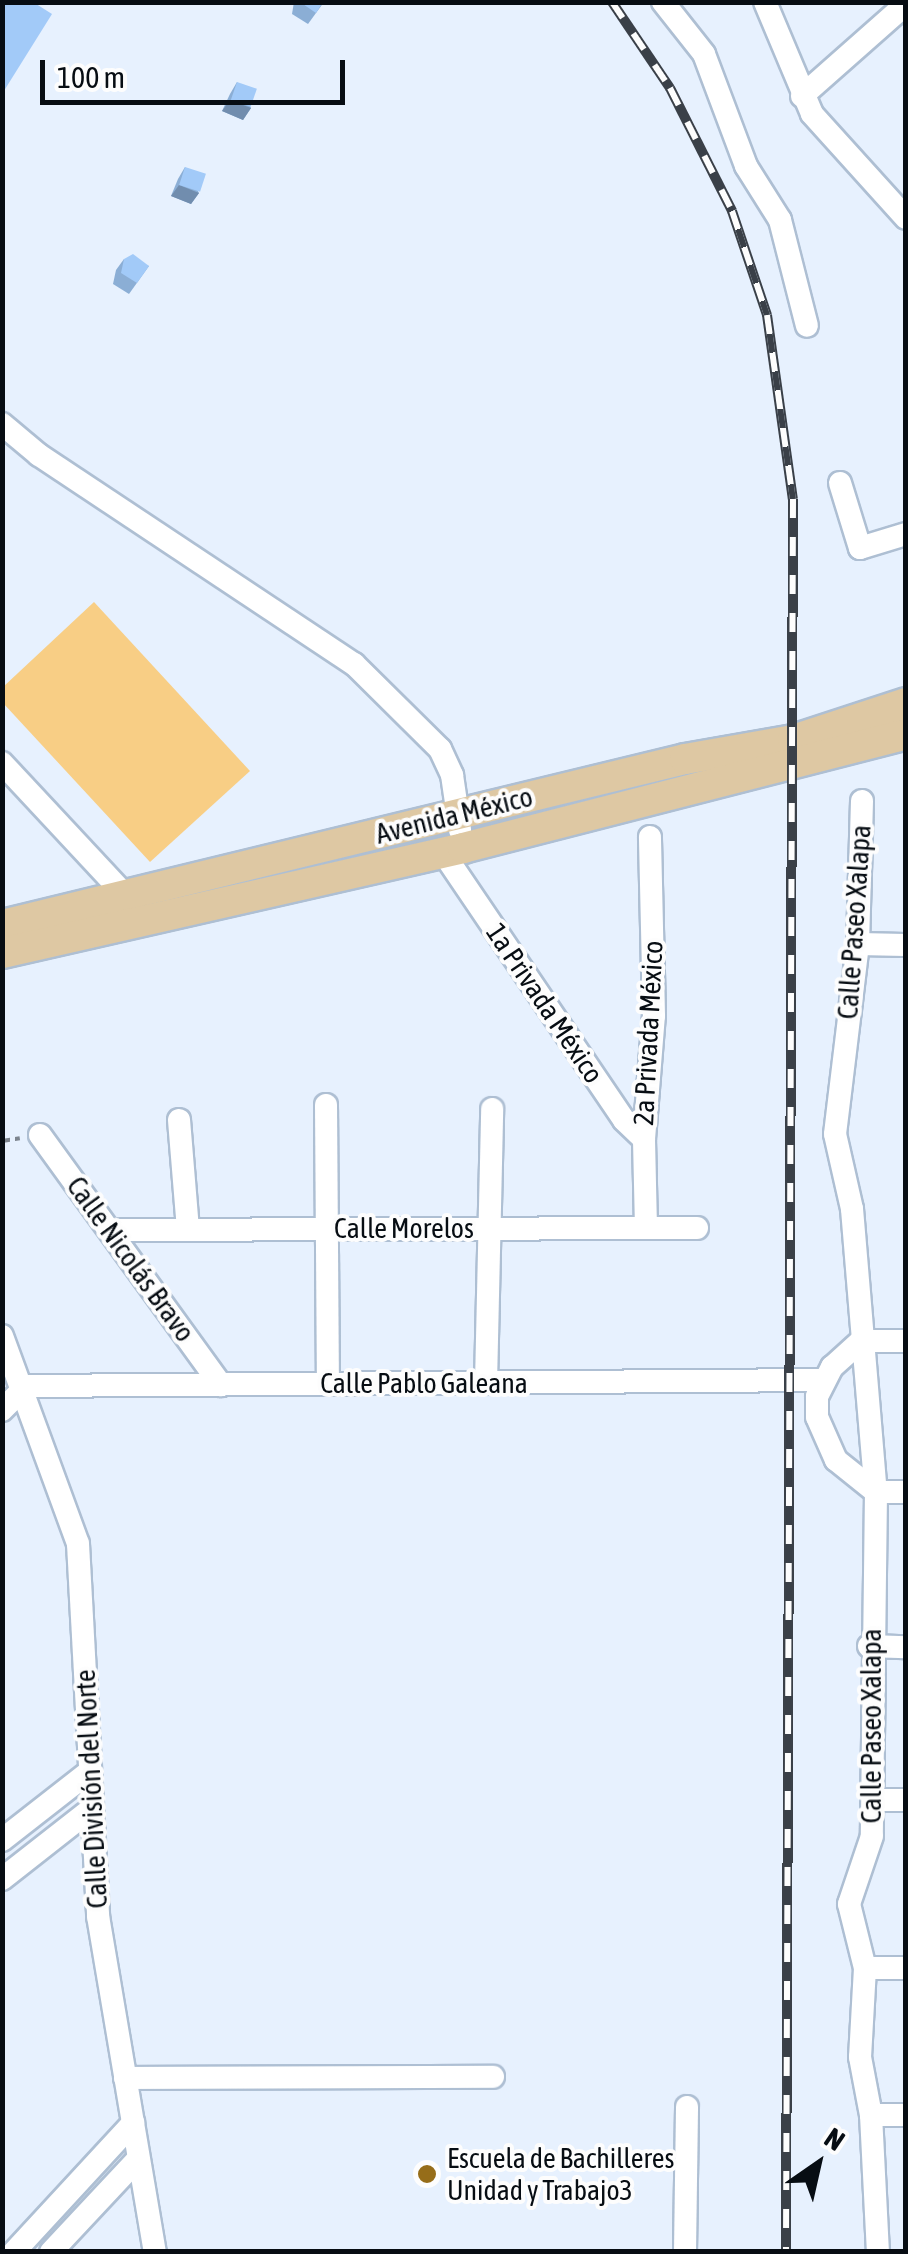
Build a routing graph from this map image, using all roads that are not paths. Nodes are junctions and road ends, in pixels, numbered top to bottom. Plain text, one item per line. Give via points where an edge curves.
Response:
1 (662, 2) edge
2 (766, 2) edge
3 (906, 4) edge
4 (802, 96) junction
5 (904, 213) edge
6 (808, 326) dead end
7 (2, 424) edge
8 (840, 483) dead end
9 (906, 534) edge
10 (906, 703) edge
11 (906, 734) edge
12 (685, 759) junction
13 (2, 763) edge
14 (690, 792) junction
15 (862, 800) dead end
16 (458, 813) junction
17 (650, 837) dead end
18 (456, 855) junction
19 (124, 894) junction
20 (2, 925) edge
21 (858, 944) junction
22 (906, 945) edge
23 (2, 953) edge
24 (326, 1105) dead end
25 (492, 1108) dead end
26 (178, 1120) dead end
27 (40, 1135) dead end
28 (644, 1139) junction
29 (488, 1227) junction
30 (329, 1228) junction
31 (646, 1228) junction
32 (697, 1228) dead end
33 (111, 1230) junction
34 (188, 1230) junction
35 (2, 1336) edge
36 (861, 1341) junction
37 (906, 1342) edge
38 (822, 1380) junction
39 (486, 1382) junction
40 (222, 1384) junction
41 (328, 1384) junction
42 (26, 1386) junction
43 (2, 1410) edge
44 (876, 1492) junction
45 (906, 1492) edge
46 (869, 1646) junction
47 (906, 1647) edge
48 (88, 1772) junction
49 (873, 1800) junction
50 (906, 1800) edge
51 (90, 1810) junction
52 (2, 1840) edge
53 (2, 1878) edge
54 (865, 1968) junction
55 (906, 1968) edge
56 (493, 2077) dead end
57 (125, 2078) junction
58 (687, 2106) dead end
59 (871, 2115) junction
60 (906, 2115) edge
61 (133, 2123) junction
62 (138, 2159) junction
63 (14, 2252) edge
64 (51, 2252) edge
65 (155, 2252) edge
66 (685, 2252) edge
67 (878, 2252) edge

1 - 6 street via 704,54 746,166 780,220
2 - 4 street
3 - 4 street
4 - 5 street via 823,130
7 - 16 street via 354,664 440,748
8 - 9 street via 860,548
10 - 12 main road, Avenida México via 793,740
11 - 14 main road, Avenida México
12 - 14 main road
12 - 16 main road, Avenida México
13 - 19 street
14 - 18 main road, Avenida México
15 - 21 street, Calle Paseo Xalapa
16 - 18 street
16 - 19 main road, Avenida México
17 - 28 street, 2a Privada México via 654,1016
18 - 23 main road, Avenida México
18 - 28 street, 1a Privada México via 624,1120
19 - 20 main road, Avenida México
21 - 22 street
21 - 36 street, Calle Paseo Xalapa via 835,1134 852,1209
24 - 30 street
25 - 29 street
26 - 34 street
27 - 33 street, Calle Nicolás Bravo
28 - 31 street, 2a Privada México
29 - 30 street, Calle Morelos
29 - 31 street, Calle Morelos
29 - 39 street
30 - 34 street, Calle Morelos
30 - 41 street
31 - 32 street, Calle Morelos
33 - 34 street, Calle Morelos
33 - 40 street, Calle Nicolás Bravo
35 - 42 street, Calle División del Norte
36 - 37 street
36 - 38 street
36 - 44 street, Calle Paseo Xalapa
38 - 39 street, Calle Pablo Galeana
38 - 44 street via 818,1417 826,1444
39 - 41 street, Calle Pablo Galeana
40 - 41 street, Calle Pablo Galeana
40 - 42 street, Calle Pablo Galeana
42 - 43 street
42 - 48 street, Calle División del Norte via 78,1544
44 - 45 street
44 - 46 street, Calle Paseo Xalapa
46 - 47 street
46 - 49 street, Calle Paseo Xalapa
48 - 51 street, Calle División del Norte
48 - 52 street
49 - 50 street
49 - 54 street, Calle Paseo Xalapa via 872,1836 848,1904
51 - 53 street
51 - 57 street, Calle División del Norte via 98,1916
54 - 55 street
54 - 59 street, Calle Paseo Xalapa via 859,2038
56 - 57 street
57 - 61 street, Calle División del Norte
58 - 66 street
59 - 60 street
59 - 67 street, Calle Paseo Xalapa
61 - 62 street, Calle División del Norte
61 - 63 street
62 - 64 street
62 - 65 street, Calle División del Norte

